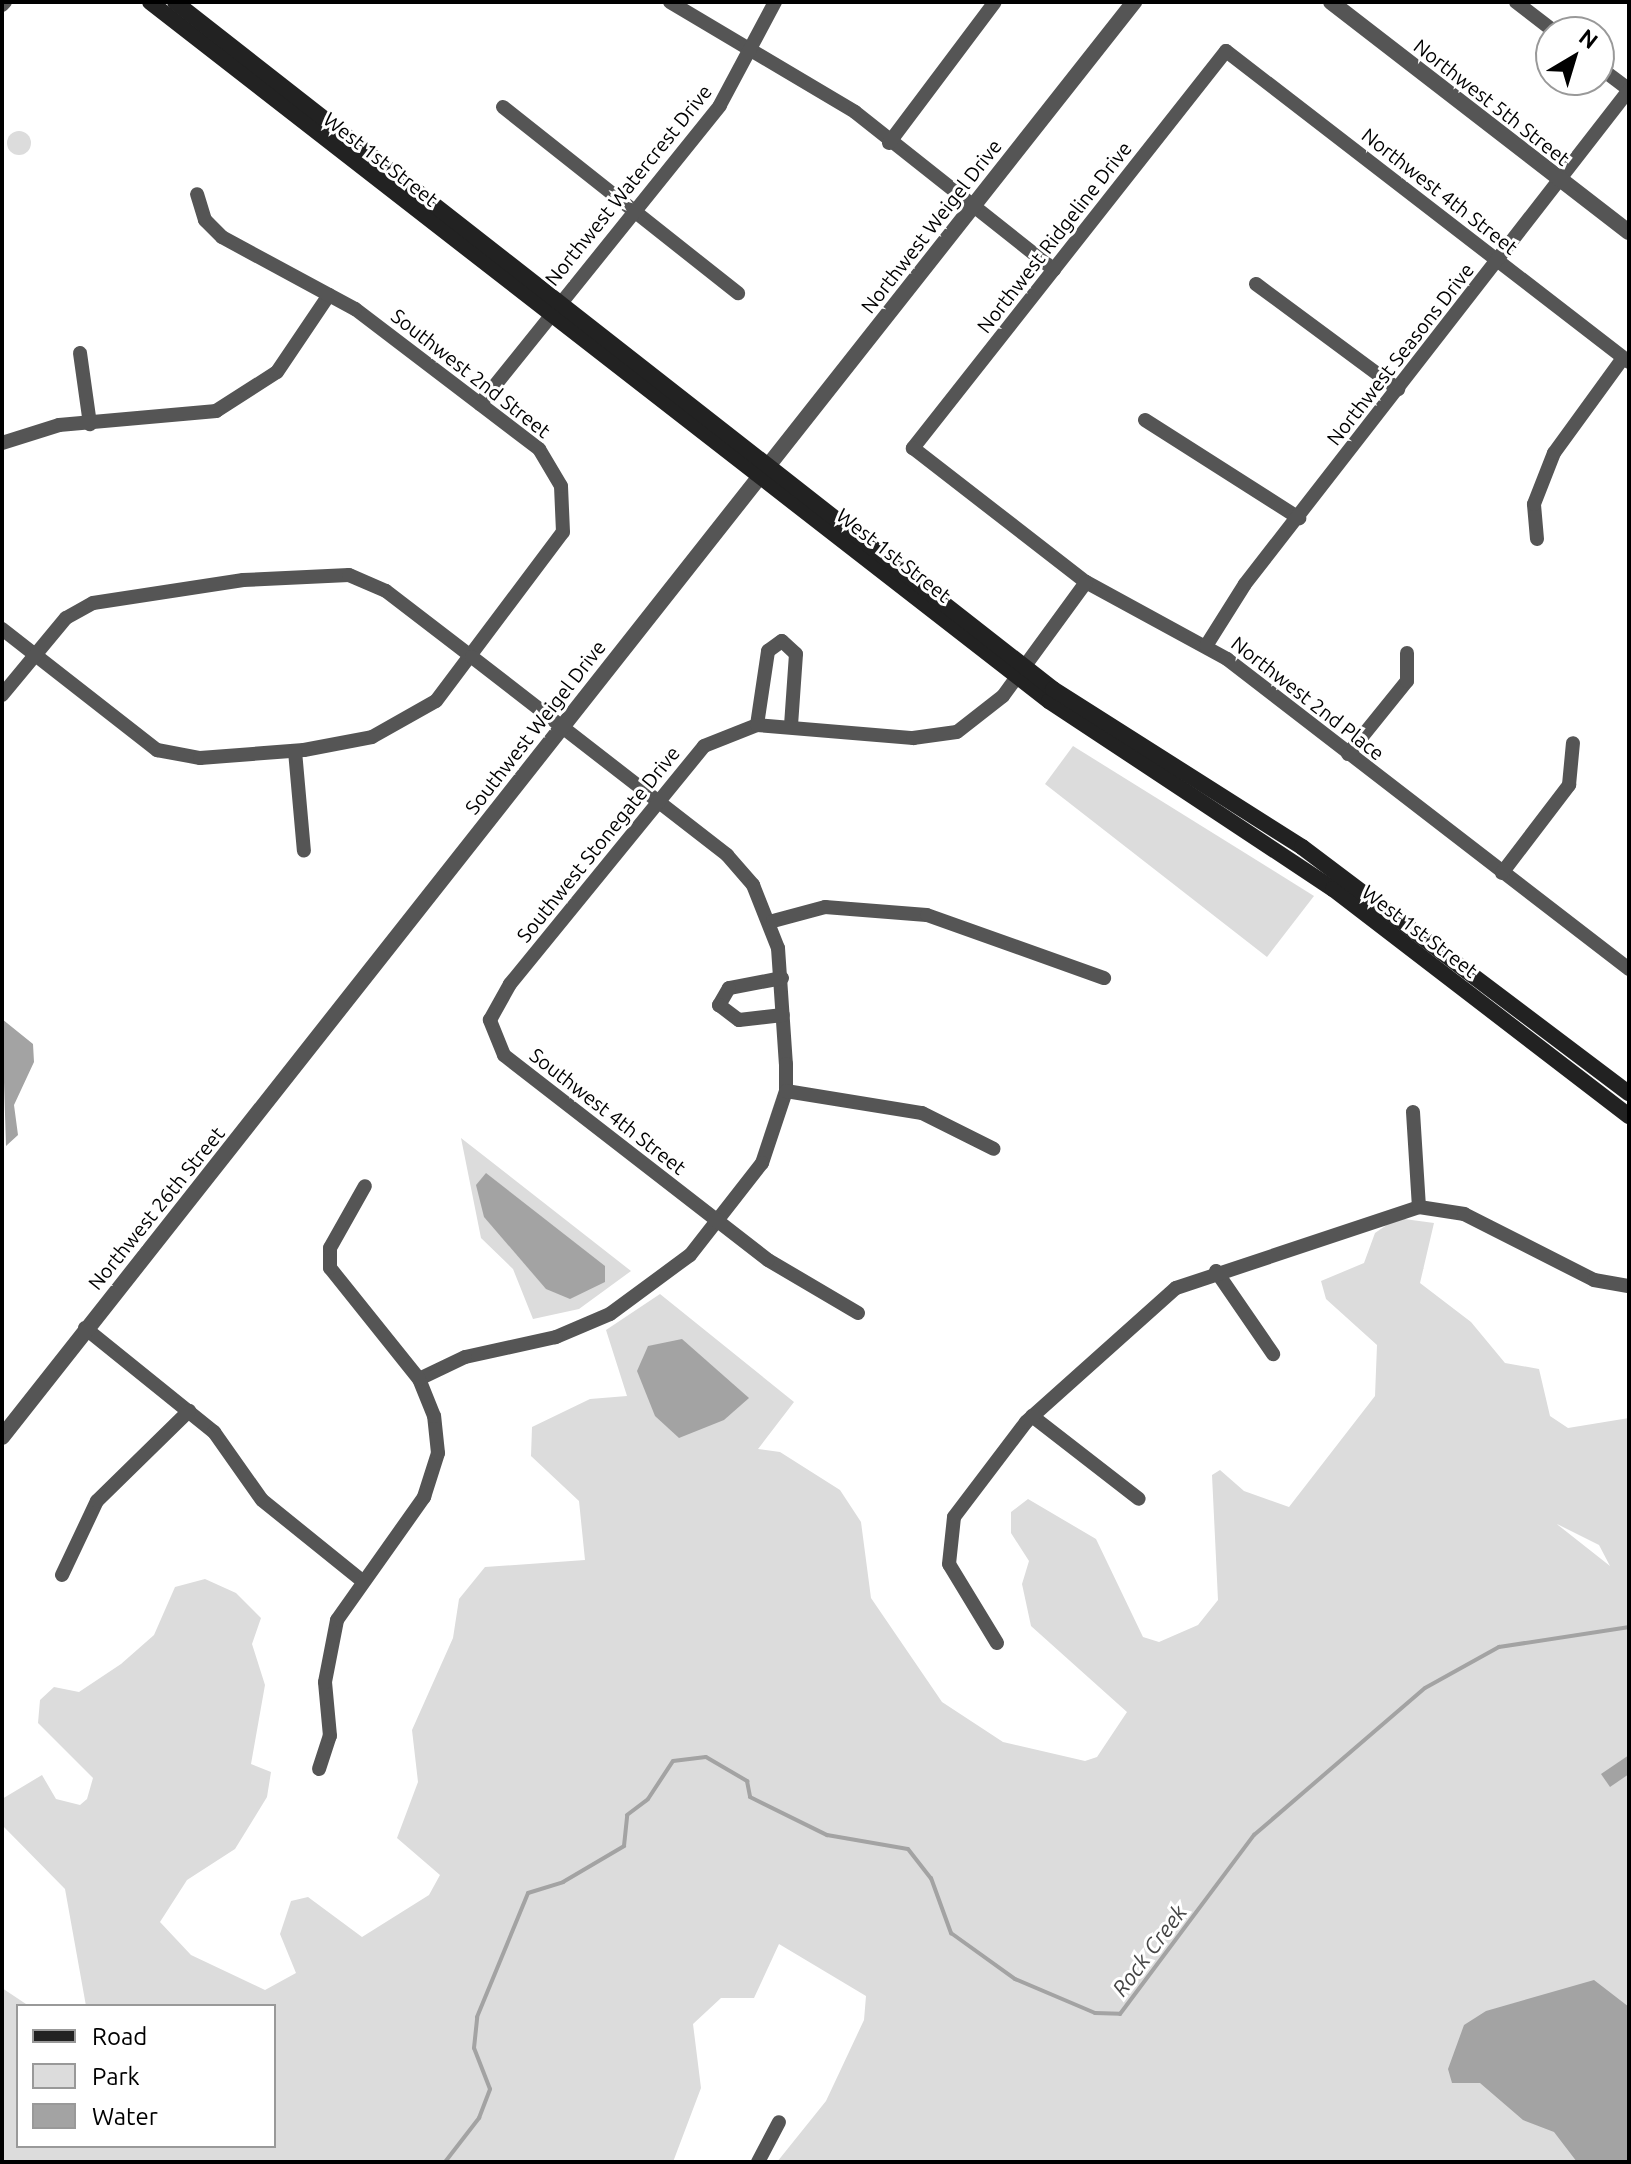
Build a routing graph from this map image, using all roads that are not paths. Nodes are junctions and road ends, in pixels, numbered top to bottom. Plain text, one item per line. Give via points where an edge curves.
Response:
1 (150, 2) edge
2 (175, 2) edge
3 (670, 2) edge
4 (775, 2) edge
5 (995, 2) edge
6 (1134, 2) edge
7 (1331, 2) edge
8 (1516, 2) edge
9 (1535, 17) edge
10 (751, 51) junction
11 (1226, 51) joint
12 (1629, 90) edge
13 (503, 107) dead end
14 (889, 143) junction
15 (1559, 180) junction
16 (197, 194) dead end
17 (971, 207) junction
18 (633, 210) junction
19 (1629, 232) edge
20 (1497, 261) junction
21 (1054, 270) junction
22 (1256, 284) dead end
23 (738, 293) dead end
24 (329, 295) junction
25 (555, 308) junction
26 (80, 353) dead end
27 (1626, 360) edge
28 (1398, 389) junction
29 (480, 404) junction
30 (1145, 420) dead end
31 (90, 424) junction
32 (2, 443) edge
33 (913, 448) joint
34 (764, 470) junction
35 (1299, 518) junction
36 (1537, 539) dead end
37 (1086, 582) junction
38 (2, 629) edge
39 (1206, 646) junction
40 (1407, 653) dead end
41 (34, 655) junction
42 (472, 657) junction
43 (1022, 671) junction
44 (2, 695) edge
45 (757, 725) junction
46 (791, 726) junction
47 (562, 727) junction
48 (1573, 743) dead end
49 (295, 751) junction
50 (1348, 754) junction
51 (656, 799) junction
52 (304, 851) dead end
53 (1502, 873) junction
54 (773, 921) junction
55 (1629, 969) edge
56 (782, 978) junction
57 (1104, 978) dead end
58 (343, 1005) joint
59 (783, 1015) junction
60 (490, 1020) joint
61 (786, 1091) junction
62 (1629, 1093) edge
63 (1413, 1112) dead end
64 (1629, 1116) edge
65 (994, 1149) dead end
66 (365, 1186) dead end
67 (1419, 1207) junction
68 (718, 1222) junction
69 (1216, 1271) junction
70 (1629, 1286) edge
71 (858, 1313) dead end
72 (85, 1328) junction
73 (1273, 1354) dead end
74 (419, 1379) junction
75 (189, 1411) junction
76 (1032, 1416) junction
77 (2, 1437) edge
78 (1139, 1499) dead end
79 (62, 1575) dead end
80 (360, 1579) junction
81 (997, 1643) dead end
82 (319, 1769) dead end
83 (779, 2122) dead end
84 (758, 2162) edge

1 - 25 main road, West 1st Street
2 - 25 main road, West 1st Street
3 - 10 street
4 - 10 street, Northwest Watercrest Drive
5 - 14 street
6 - 17 street, Northwest Weigel Drive
7 - 15 street, Northwest 5th Street
8 - 9 street
10 - 14 street via 855,112
10 - 18 street, Northwest Watercrest Drive via 720,105
11 - 20 street, Northwest 4th Street
11 - 21 street, Northwest Ridgeline Drive
12 - 15 street, Northwest Seasons Drive
13 - 18 street
14 - 17 street
15 - 19 street, Northwest 5th Street
15 - 20 street, Northwest Seasons Drive
16 - 24 street, Southwest 2nd Street via 205,220 222,237
17 - 21 street
17 - 34 street, Northwest Weigel Drive
18 - 23 street
18 - 25 street, Northwest Watercrest Drive
20 - 27 street, Northwest 4th Street
20 - 28 street, Northwest Seasons Drive
21 - 33 street, Northwest Ridgeline Drive
22 - 28 street
24 - 29 street, Southwest 2nd Street
24 - 31 street via 277,372 247,395 216,411
25 - 29 street, Northwest Watercrest Drive
25 - 34 main road, West 1st Street
26 - 31 street
27 - 36 street via 1554,453 1534,504
28 - 35 street, Northwest Seasons Drive
29 - 42 street, Southwest 2nd Street via 539,449 565,503 552,552
30 - 35 street
31 - 32 street
33 - 37 street, Northwest 2nd Place
34 - 43 main road, West 1st Street
34 - 47 street, Southwest Weigel Drive
35 - 39 street, Northwest Seasons Drive
37 - 39 street, Northwest 2nd Place
37 - 43 street, Southwest Stonegate Drive
38 - 41 street
39 - 50 street, Northwest 2nd Place
40 - 50 street via 1407,681
41 - 42 street via 66,618 93,603 322,574 370,583
41 - 44 street
41 - 49 street via 157,750 200,758
42 - 47 street
42 - 49 street via 436,701 405,724
43 - 46 street, Southwest Stonegate Drive via 982,718 932,737
43 - 62 main road, West 1st Street via 1328,865
43 - 64 main road, West 1st Street via 1333,889
45 - 46 street, Southwest Stonegate Drive
45 - 46 street via 768,651 782,641 796,654
45 - 51 street, Southwest Stonegate Drive via 704,746
47 - 51 street
47 - 58 street, Southwest Weigel Drive
48 - 53 street via 1569,785
49 - 52 street
50 - 53 street, Northwest 2nd Place
51 - 54 street via 727,855
51 - 60 street, Southwest Stonegate Drive via 510,984
53 - 55 street, Northwest 2nd Place
54 - 56 street
54 - 57 street via 825,907 927,915
56 - 59 street
56 - 59 street via 729,988 719,1005 739,1020
58 - 72 street, Northwest 26th Street
59 - 61 street
60 - 68 street, Southwest 4th Street via 504,1055
61 - 65 street via 922,1113
61 - 68 street via 762,1163
63 - 67 street
66 - 74 street via 330,1248 330,1268
67 - 69 street
67 - 70 street via 1464,1214 1594,1280
68 - 71 street, Southwest 4th Street
68 - 74 street via 690,1255 610,1314 556,1337 465,1357
69 - 73 street
69 - 76 street via 1157,1299
72 - 75 street
72 - 77 street, Northwest 26th Street
74 - 80 street via 434,1416 435,1465 424,1497
75 - 79 street via 97,1501
75 - 80 street via 226,1446 262,1500
76 - 78 street
76 - 81 street via 962,1503 947,1540 956,1583
80 - 82 street via 328,1654 330,1736
83 - 84 street

